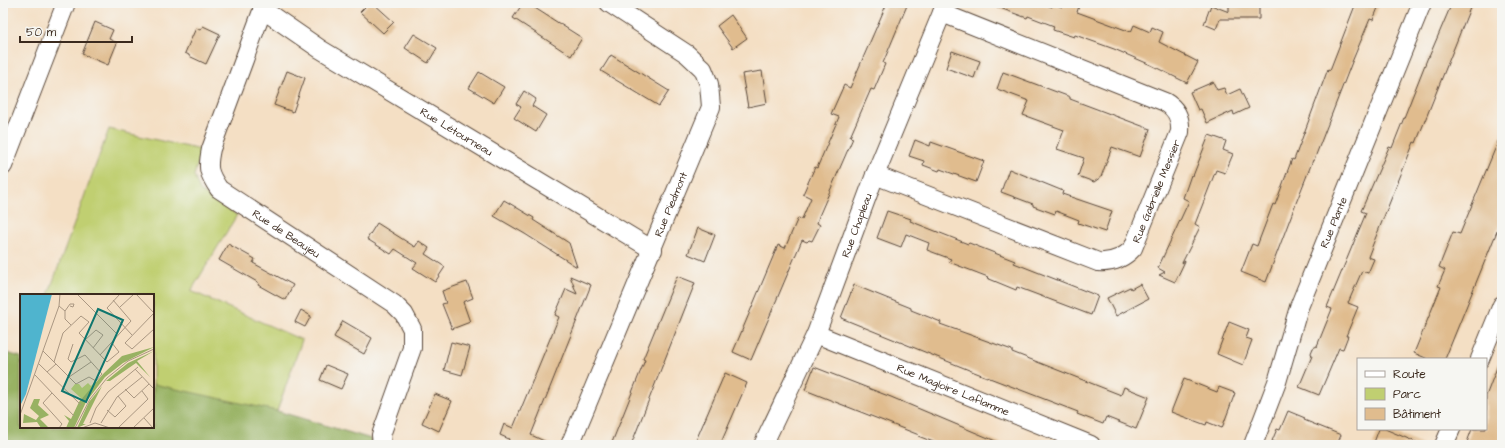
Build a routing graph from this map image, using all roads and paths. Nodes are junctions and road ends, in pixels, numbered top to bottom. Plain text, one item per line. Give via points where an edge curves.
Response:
1 (66, 3) edge
2 (609, 3) edge
3 (1422, 3) edge
4 (263, 6) edge
5 (944, 8) edge
6 (3, 166) edge
7 (875, 175) junction
8 (653, 250) junction
9 (1502, 306) edge
10 (816, 334) junction
11 (1480, 358) edge
12 (1451, 430) edge
13 (1080, 443) edge
14 (382, 444) edge
15 (570, 445) edge
16 (763, 445) edge
17 (1253, 445) edge
18 (1444, 445) edge

1 - 6 street
2 - 8 street, Rue Piedmont via 687,54 703,69 709,84 711,107
3 - 17 street, Rue Plante via 1299,307 1277,382
4 - 8 street, Rue Létourneau via 320,49
4 - 14 street, Rue de Beaujeu via 211,149 208,164 210,177 219,189 394,304 404,314 412,330 412,348 381,435
5 - 7 street, Rue Chapleau
5 - 7 street, Rue Gabrielle Messier via 1173,107 1181,123 1180,132 1136,241 1125,256 1106,263 1098,262
7 - 10 street, Rue Chapleau
8 - 15 street, Rue Piedmont
9 - 11 street
10 - 13 street, Rue Magloire Laflamme
10 - 16 street, Rue Chapleau
12 - 18 street

